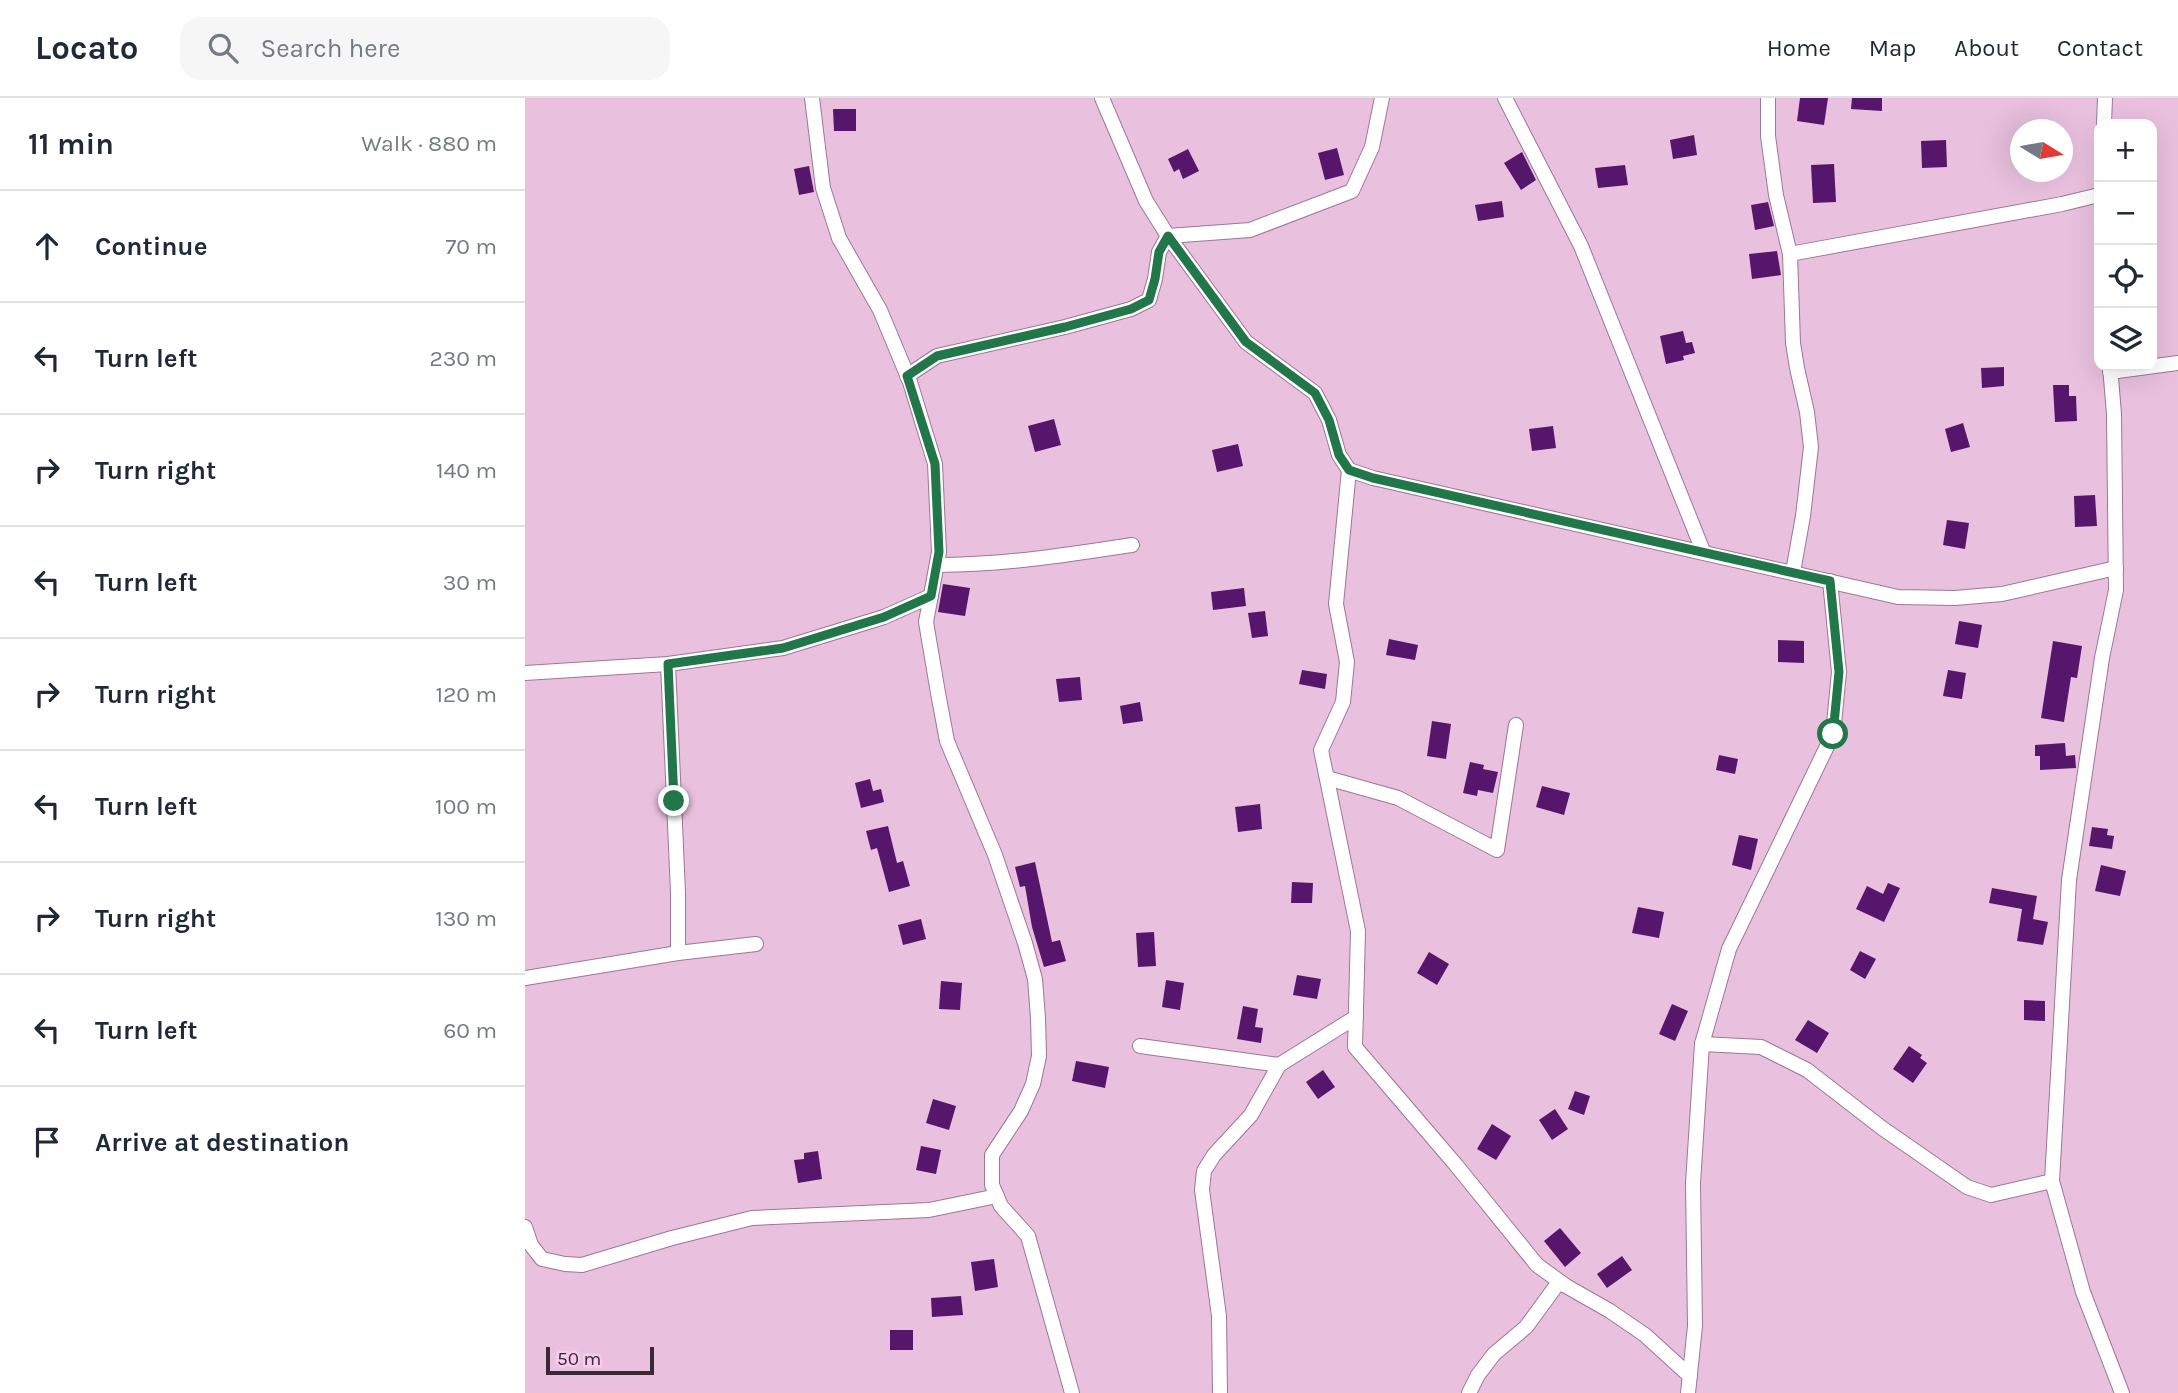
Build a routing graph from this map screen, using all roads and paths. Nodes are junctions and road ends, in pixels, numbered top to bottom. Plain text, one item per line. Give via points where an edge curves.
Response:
1 (812, 98) edge
2 (1102, 98) edge
3 (1383, 98) edge
4 (1505, 98) edge
5 (1768, 98) edge
6 (2105, 98) edge
7 (2104, 119) edge
8 (2094, 196) edge
9 (1168, 236) junction
10 (1790, 254) junction
11 (2178, 363) edge
12 (2157, 365) edge
13 (2110, 371) edge
14 (907, 376) junction
15 (1349, 470) junction
16 (1132, 545) dead end
17 (1703, 551) junction
18 (937, 565) junction
19 (2116, 568) junction
20 (1793, 572) junction
21 (1830, 581) junction
22 (931, 596) junction
23 (668, 664) junction
24 (525, 673) edge
25 (1516, 725) dead end
26 (1327, 778) junction
27 (757, 944) dead end
28 (678, 953) junction
29 (525, 978) edge
30 (1356, 1017) junction
31 (1702, 1044) junction
32 (1140, 1046) dead end
33 (1279, 1065) junction
34 (2052, 1181) junction
35 (997, 1196) junction
36 (525, 1227) edge
37 (1559, 1282) junction
38 (1690, 1376) junction
39 (1072, 1392) edge
40 (1220, 1393) edge
41 (1469, 1393) edge
42 (1688, 1393) edge
43 (2122, 1393) edge

1 - 14 street via 823,188 839,238 880,310
2 - 9 street via 1146,201
3 - 9 street via 1372,147 1352,191 1249,230
4 - 17 street via 1581,246
5 - 10 street via 1776,195
6 - 7 street
8 - 10 street
9 - 14 street via 1159,252 1149,300 1065,327 937,356
9 - 15 street via 1246,342 1315,393
10 - 20 street via 1793,343 1811,447
11 - 12 street
13 - 19 street
14 - 18 street via 935,464
15 - 17 street
15 - 26 street via 1336,604 1347,662 1343,702 1321,750
16 - 18 street via 1039,559
17 - 20 street
18 - 22 street
19 - 21 street via 2002,594 1955,598 1898,597
19 - 34 street via 2069,880
20 - 21 street
21 - 31 street via 1839,672 1833,734 1729,949
22 - 23 street via 884,617 783,648
22 - 35 street via 926,622 947,741 995,855 1035,979 1039,1056 1021,1111 992,1155 992,1185
23 - 24 street
23 - 28 street
25 - 26 street via 1497,850 1398,798
26 - 30 street via 1358,931
27 - 28 street
28 - 29 street
30 - 33 street
30 - 37 street via 1355,1047 1537,1265
31 - 34 street via 1761,1047 1807,1070 1967,1187 1991,1195
31 - 38 street via 1693,1183 1695,1326
32 - 33 street
33 - 40 street via 1251,1115 1203,1171 1219,1316
34 - 43 street via 2083,1292
35 - 36 street via 929,1210 752,1218 582,1265 542,1259
35 - 39 street via 1028,1236
37 - 38 street via 1646,1335
37 - 41 street via 1526,1326 1494,1354
38 - 42 street

